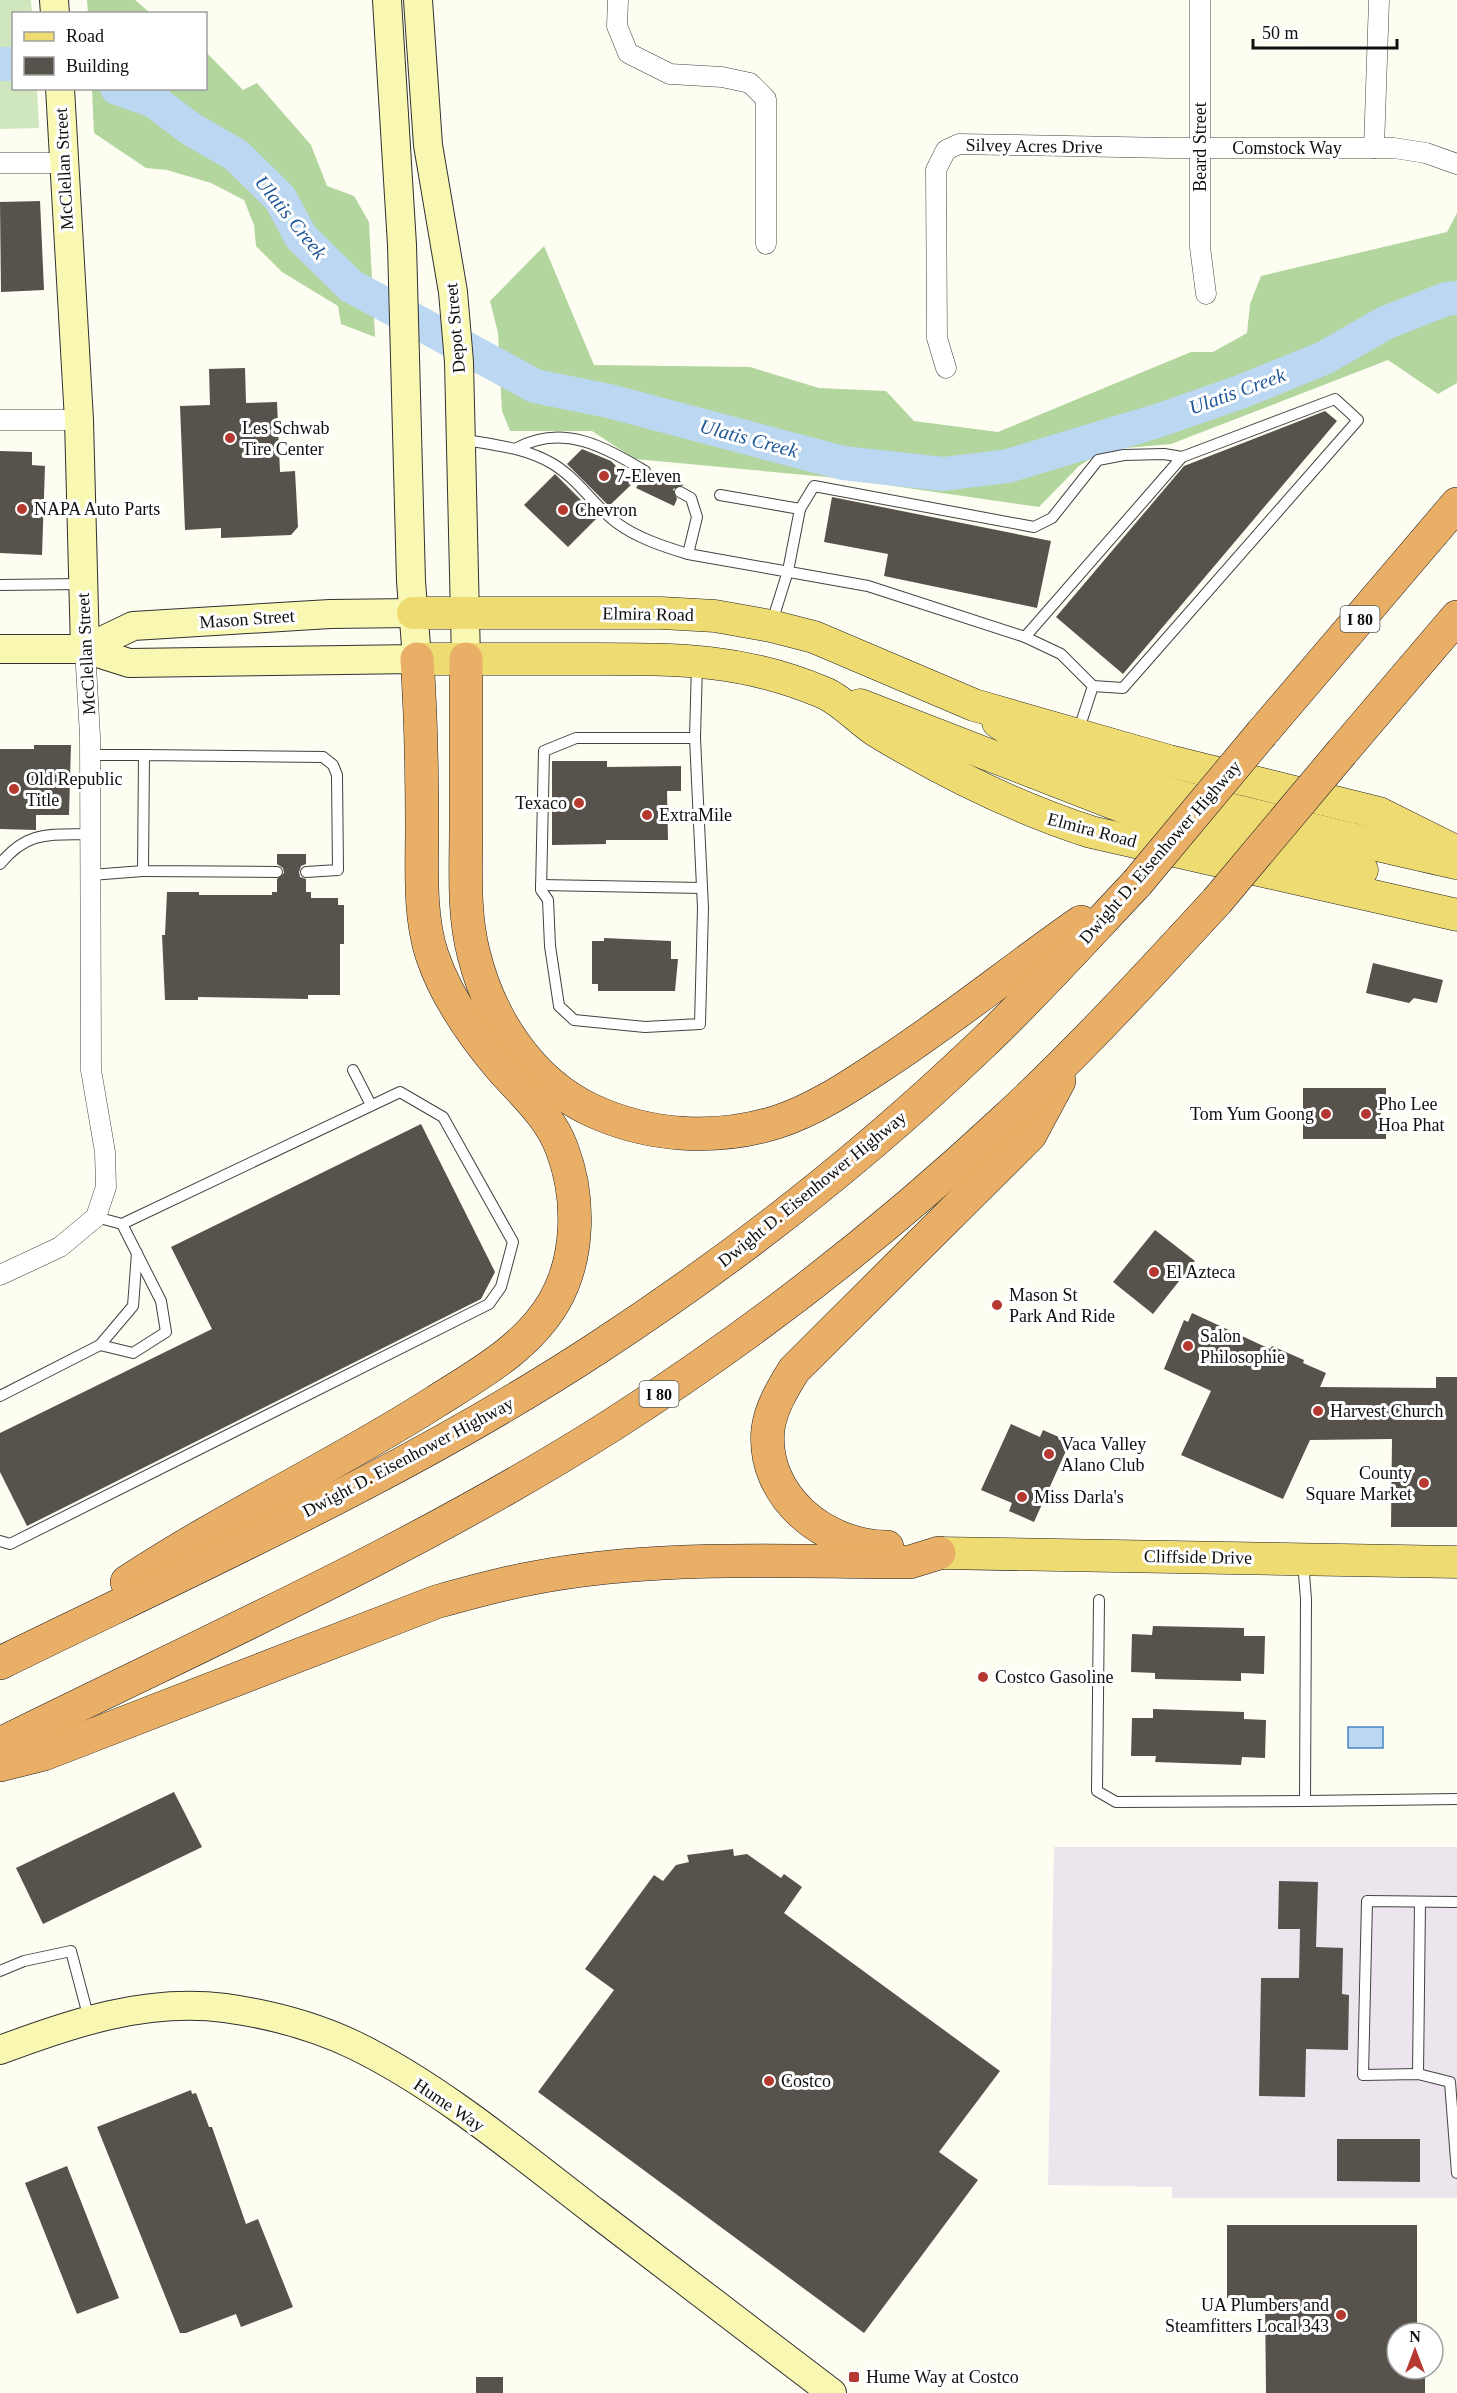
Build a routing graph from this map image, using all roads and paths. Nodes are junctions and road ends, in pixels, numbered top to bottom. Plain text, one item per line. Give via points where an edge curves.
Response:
1 (387, 0) edge
2 (418, 0) edge
3 (618, 0) edge
4 (1200, 0) edge
5 (1379, 0) edge
6 (61, 100) edge
7 (1200, 148) junction
8 (1374, 148) junction
9 (0, 163) edge
10 (65, 163) junction
11 (1457, 164) edge
12 (766, 244) dead end
13 (1206, 294) dead end
14 (946, 368) dead end
15 (0, 420) edge
16 (79, 420) junction
17 (460, 439) junction
18 (517, 448) junction
19 (1182, 457) junction
20 (645, 471) dead end
21 (680, 492) dead end
22 (720, 495) dead end
23 (1457, 504) edge
24 (800, 509) junction
25 (688, 554) junction
26 (788, 571) junction
27 (82, 584) junction
28 (0, 585) edge
29 (413, 613) junction
30 (465, 613) junction
31 (1457, 617) edge
32 (771, 626) junction
33 (1025, 638) junction
34 (0, 649) edge
35 (85, 649) junction
36 (417, 659) junction
37 (466, 659) junction
38 (697, 661) junction
39 (1093, 686) junction
40 (825, 693) junction
41 (974, 705) junction
42 (1078, 733) junction
43 (695, 738) junction
44 (90, 754) junction
45 (144, 754) junction
46 (91, 834) junction
47 (1457, 852) edge
48 (1457, 863) edge
49 (0, 864) edge
50 (143, 871) junction
51 (277, 872) dead end
52 (306, 872) dead end
53 (91, 876) junction
54 (1137, 883) junction
55 (541, 885) junction
56 (702, 888) junction
57 (1457, 896) edge
58 (1457, 915) edge
59 (1074, 1053) junction
60 (353, 1071) dead end
61 (371, 1106) junction
62 (96, 1217) junction
63 (122, 1224) junction
64 (137, 1253) junction
65 (0, 1275) edge
66 (100, 1345) junction
67 (0, 1396) edge
68 (0, 1541) edge
69 (939, 1553) junction
70 (1303, 1559) junction
71 (1457, 1562) edge
72 (1099, 1600) dead end
73 (4, 1662) edge
74 (0, 1744) edge
75 (0, 1765) edge
76 (1457, 1799) edge
77 (1305, 1800) junction
78 (1420, 1902) junction
79 (1457, 1902) edge
80 (0, 1971) edge
81 (89, 2019) junction
82 (0, 2050) edge
83 (1418, 2074) junction
84 (1457, 2173) edge
85 (832, 2393) edge

1 - 29 main road via 407,354
2 - 17 main road, Depot Street via 428,144 453,292
3 - 12 street via 617,26 628,53 670,74 750,83 766,99
4 - 7 street, Beard Street
5 - 8 street
6 - 10 main road, McClellan Street
7 - 8 street, Comstock Way
7 - 13 street, Beard Street via 1200,247
7 - 14 street, Silvey Acres Drive via 960,144 946,150 936,170 936,200 937,338
8 - 11 street, Comstock Way via 1426,153
9 - 10 street
10 - 16 main road, McClellan Street
15 - 16 street
16 - 27 main road, McClellan Street
17 - 18 lane
17 - 30 main road, Depot Street
18 - 20 lane via 533,439 570,438 599,445
18 - 25 lane via 567,473 618,524
19 - 24 lane via 1124,455 1098,460 1052,518 1034,527 814,486
19 - 33 lane
19 - 39 lane via 1335,399 1358,420 1123,688
21 - 25 lane via 691,498 697,517
22 - 24 lane
23 - 54 highway, Dwight D. Eisenhower Highway / I 80, bridge
24 - 26 lane
25 - 26 lane
26 - 32 lane
26 - 33 lane via 868,586
27 - 28 lane
27 - 35 main road, McClellan Street
29 - 30 main road, Elmira Road
29 - 35 main road, Mason Street via 133,626
29 - 36 main road
30 - 32 main road, Elmira Road via 661,613 715,616
30 - 37 main road, Depot Street
31 - 59 highway, I 80, bridge via 1217,902
32 - 41 main road, Elmira Road via 814,637
33 - 39 lane via 1061,654
34 - 35 main road, Mason Street
35 - 36 main road, Mason Street via 129,663
35 - 44 street, McClellan Street
36 - 37 main road, Elmira Road
36 - 73 highway via 422,716 422,873 431,952 448,994 476,1038 547,1120 562,1147 574,1201 574,1234 555,1300 530,1335 498,1362 393,1429 192,1539
37 - 38 main road, Elmira Road
37 - 54 highway via 467,902 473,952 487,996 503,1027 531,1065 576,1102 611,1119 691,1134 736,1132 778,1122 813,1107 904,1051
38 - 40 main road, Elmira Road via 778,675
38 - 43 lane
39 - 42 lane
40 - 57 main road, Elmira Road via 1139,813
40 - 58 main road, Elmira Road via 867,726 947,774 1038,815 1090,832
41 - 42 main road, Elmira Road
41 - 48 main road, Elmira Road via 1015,734 1072,761 1152,789
42 - 47 main road, Elmira Road via 1169,761 1380,813
43 - 55 lane via 576,738 544,751
43 - 56 lane
44 - 45 lane
44 - 46 street, McClellan Street
45 - 50 lane
45 - 52 lane via 322,757 333,765 337,775 338,870
46 - 49 lane via 39,835 21,842
46 - 53 street, McClellan Street
50 - 51 lane
50 - 53 lane
53 - 62 street, McClellan Street via 91,1070 105,1152 106,1187
54 - 73 highway, Dwight D. Eisenhower Highway / I 80 via 982,1044 901,1119 777,1222 665,1303 530,1390 369,1480
55 - 56 lane
55 - 56 lane via 548,900 559,1006 574,1020 645,1027 700,1024
59 - 69 highway via 1030,1135 794,1370 777,1400 768,1429 773,1467 786,1496 805,1518 840,1538 867,1547 908,1547
59 - 74 highway, I 80 via 910,1204 810,1286 611,1425 447,1521
60 - 61 lane
61 - 63 lane
61 - 68 lane via 400,1092 443,1117 513,1242 501,1287 489,1304 10,1544
62 - 63 lane
62 - 65 street via 60,1247
63 - 64 lane
64 - 66 lane via 133,1306
64 - 66 lane via 161,1301 166,1332 133,1353
66 - 67 lane
69 - 70 main road, Cliffside Drive
69 - 75 highway via 910,1562 675,1563 605,1568 485,1588 436,1602 44,1754
70 - 71 main road, Cliffside Drive
70 - 77 lane
72 - 77 lane via 1097,1791 1116,1802
76 - 77 lane
78 - 79 lane
78 - 83 lane
78 - 83 lane via 1367,1901 1363,2075
80 - 81 lane via 24,1961 71,1951
81 - 82 main road, Hume Way
81 - 85 main road, Hume Way via 159,2007 224,2008 298,2023 355,2045 448,2102
83 - 84 lane via 1450,2082

